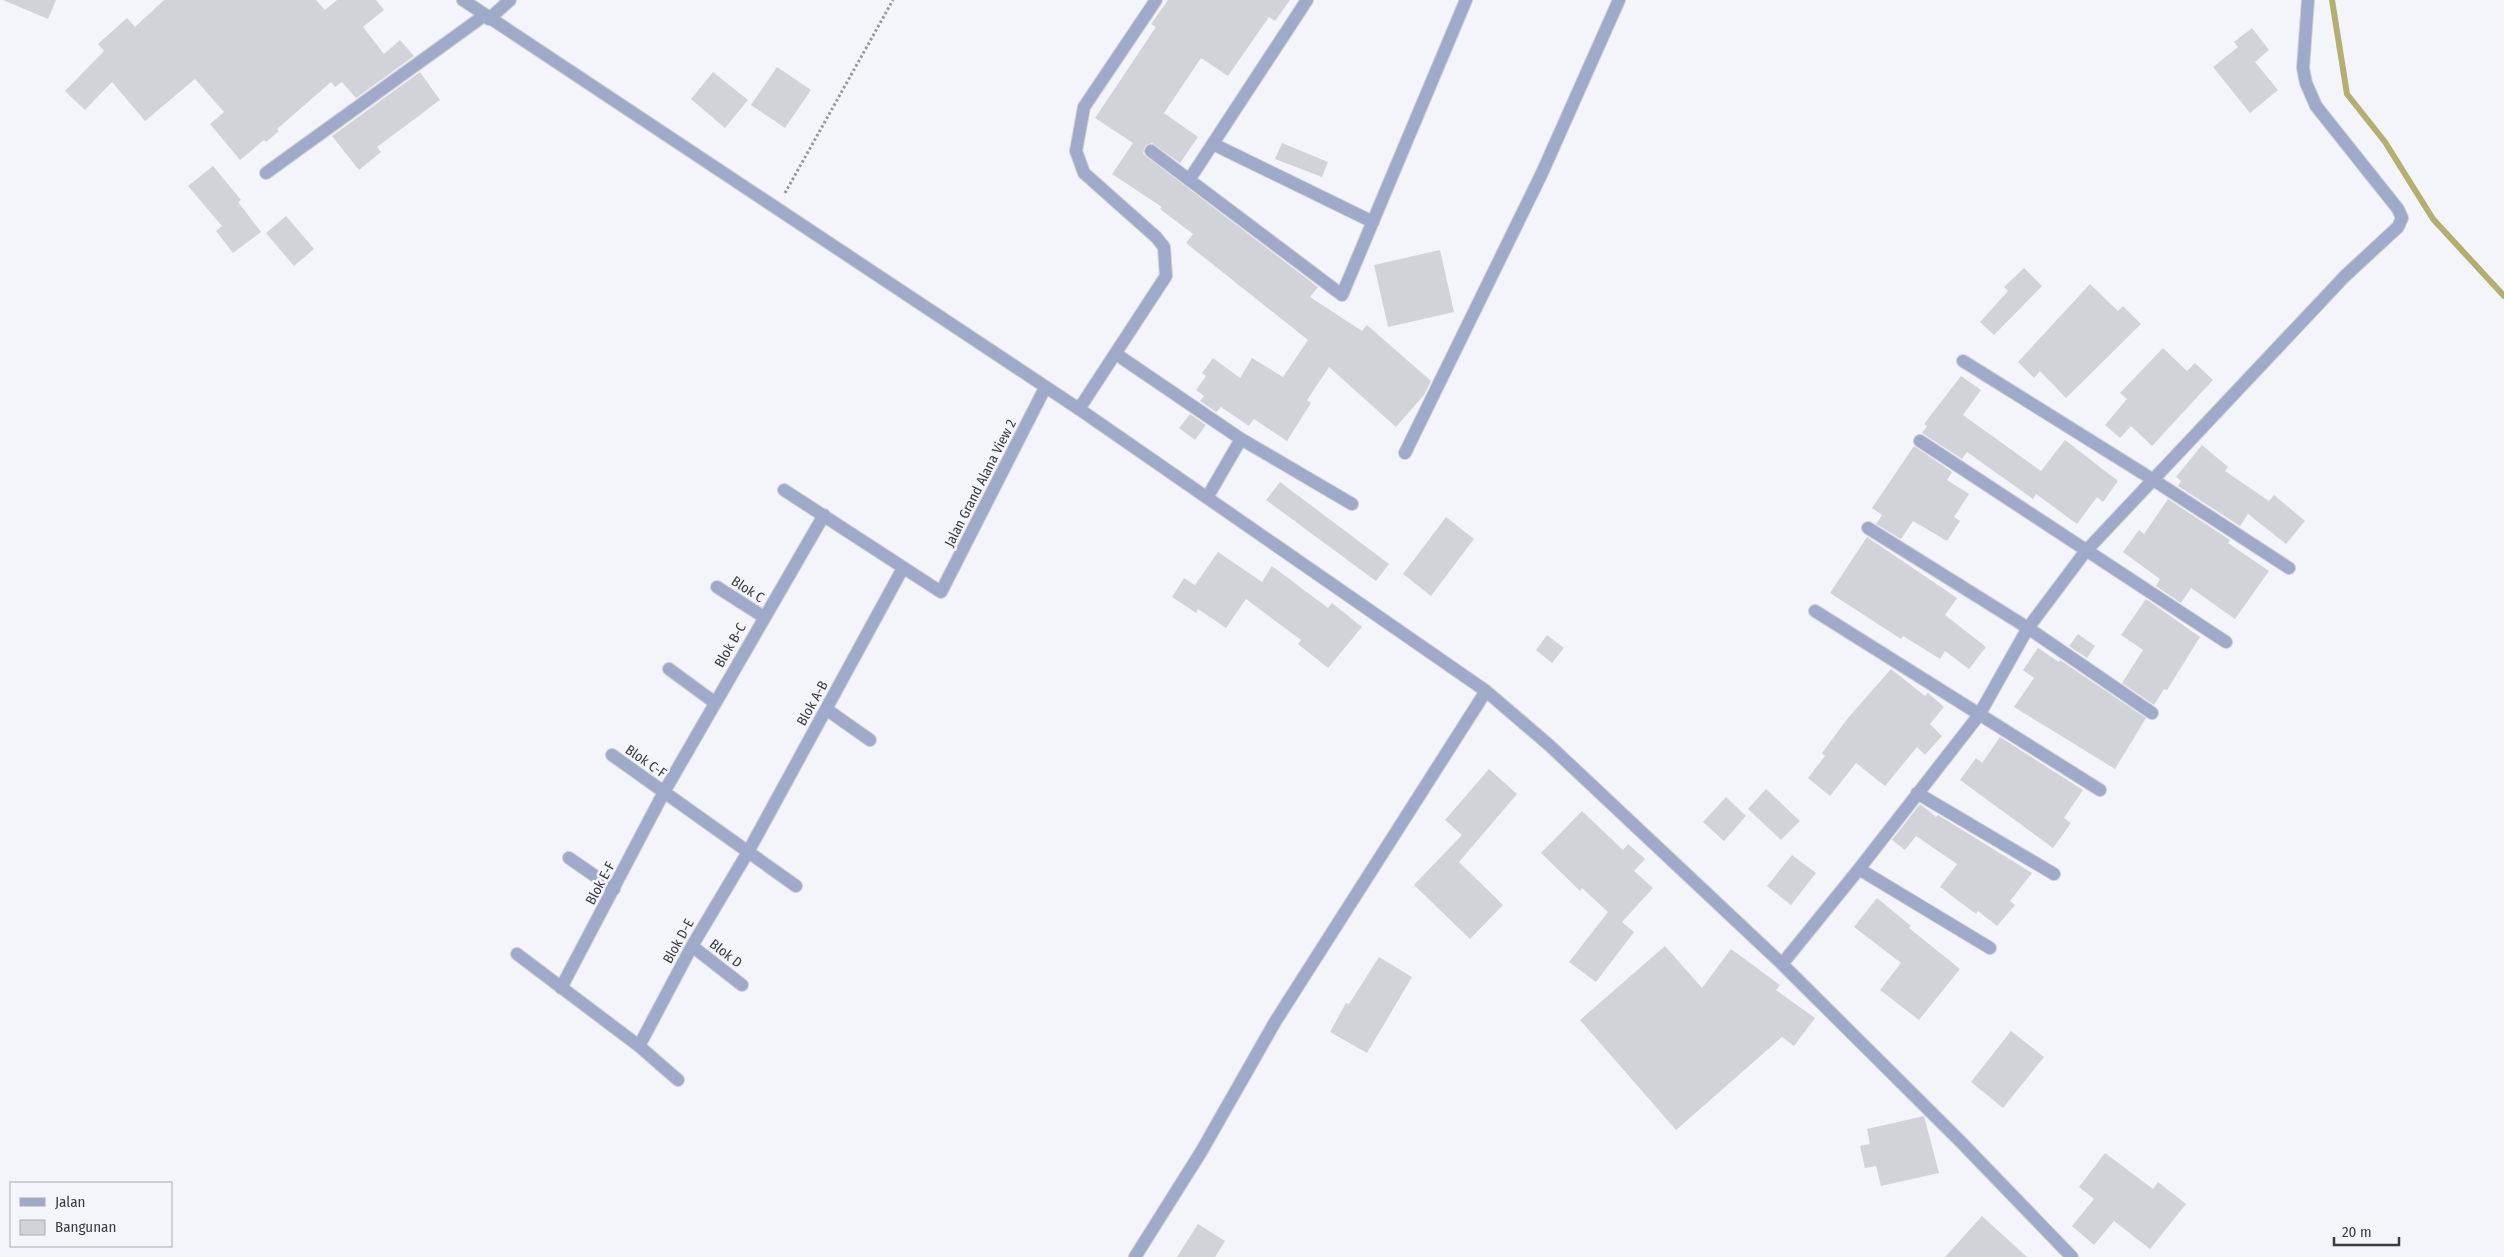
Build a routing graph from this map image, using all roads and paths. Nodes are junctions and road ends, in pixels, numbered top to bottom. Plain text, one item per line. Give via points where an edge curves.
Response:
1 (462, 0) edge
2 (510, 0) edge
3 (893, 0) edge
4 (1156, 0) edge
5 (1307, 0) edge
6 (1466, 0) edge
7 (1620, 0) edge
8 (2308, 0) edge
9 (487, 17) junction
10 (1213, 144) junction
11 (1151, 151) dead end
12 (266, 173) dead end
13 (1189, 180) junction
14 (776, 209) junction
15 (1373, 222) junction
16 (1116, 354) junction
17 (1963, 361) dead end
18 (1045, 388) junction
19 (1079, 409) junction
20 (1241, 439) junction
21 (1920, 441) dead end
22 (1405, 454) dead end
23 (2152, 479) junction
24 (784, 490) dead end
25 (1208, 496) junction
26 (1352, 504) dead end
27 (824, 515) junction
28 (1868, 528) dead end
29 (2085, 552) junction
30 (903, 568) junction
31 (2289, 568) dead end
32 (717, 587) dead end
33 (1814, 611) dead end
34 (764, 617) junction
35 (2028, 628) junction
36 (2226, 642) dead end
37 (669, 669) dead end
38 (1486, 691) junction
39 (714, 702) junction
40 (826, 709) junction
41 (2152, 713) dead end
42 (1979, 714) junction
43 (870, 740) dead end
44 (612, 755) dead end
45 (2100, 790) dead end
46 (664, 792) junction
47 (1918, 793) junction
48 (748, 852) junction
49 (569, 858) dead end
50 (1859, 870) junction
51 (2054, 874) dead end
52 (796, 886) dead end
53 (614, 889) junction
54 (692, 946) junction
55 (1990, 948) dead end
56 (517, 954) dead end
57 (1782, 964) junction
58 (742, 985) dead end
59 (561, 988) junction
60 (639, 1046) junction
61 (678, 1080) dead end
62 (1134, 1257) edge
63 (2072, 1257) edge

1 - 9 street
2 - 9 street
3 - 14 path
4 - 16 street via 1084,107 1077,135 1076,150 1084,173 1142,222 1156,236 1165,253 1166,276
5 - 10 street
6 - 15 street
7 - 22 street via 1542,172
8 - 23 street via 2303,68 2306,83 2316,106 2402,218 2394,232 2338,284
9 - 12 street
9 - 14 street
10 - 13 street
10 - 15 street
11 - 13 street
13 - 15 street via 1342,295
14 - 18 street
16 - 19 street
16 - 20 street
17 - 23 street
18 - 19 street
18 - 30 street, Jalan Grand Alana View 2 via 941,592
19 - 25 street
20 - 25 street
20 - 26 street
21 - 29 street
23 - 29 street
23 - 31 street
24 - 27 street
25 - 38 street
27 - 30 street
27 - 34 street, Blok B-C
28 - 35 street
29 - 35 street
29 - 36 street
30 - 40 street, Blok A-B
32 - 34 street, Blok C
33 - 42 street
34 - 39 street, Blok B-C
35 - 41 street
35 - 42 street
37 - 39 street
38 - 57 street
38 - 62 street via 1275,1022 1201,1152
39 - 46 street, Blok B-C
40 - 43 street
40 - 48 street, Blok A-B
42 - 45 street
42 - 47 street
44 - 46 street, Blok C-F
46 - 48 street, Blok C-F
46 - 53 street, Blok E-F
47 - 50 street
47 - 51 street
48 - 52 street, Blok C-F
48 - 54 street, Blok D-E
49 - 53 street
50 - 55 street
50 - 57 street
53 - 59 street, Blok E-F
54 - 58 street, Blok D
54 - 60 street, Blok D-E
56 - 59 street
57 - 63 street via 1960,1140
59 - 60 street
60 - 61 street

